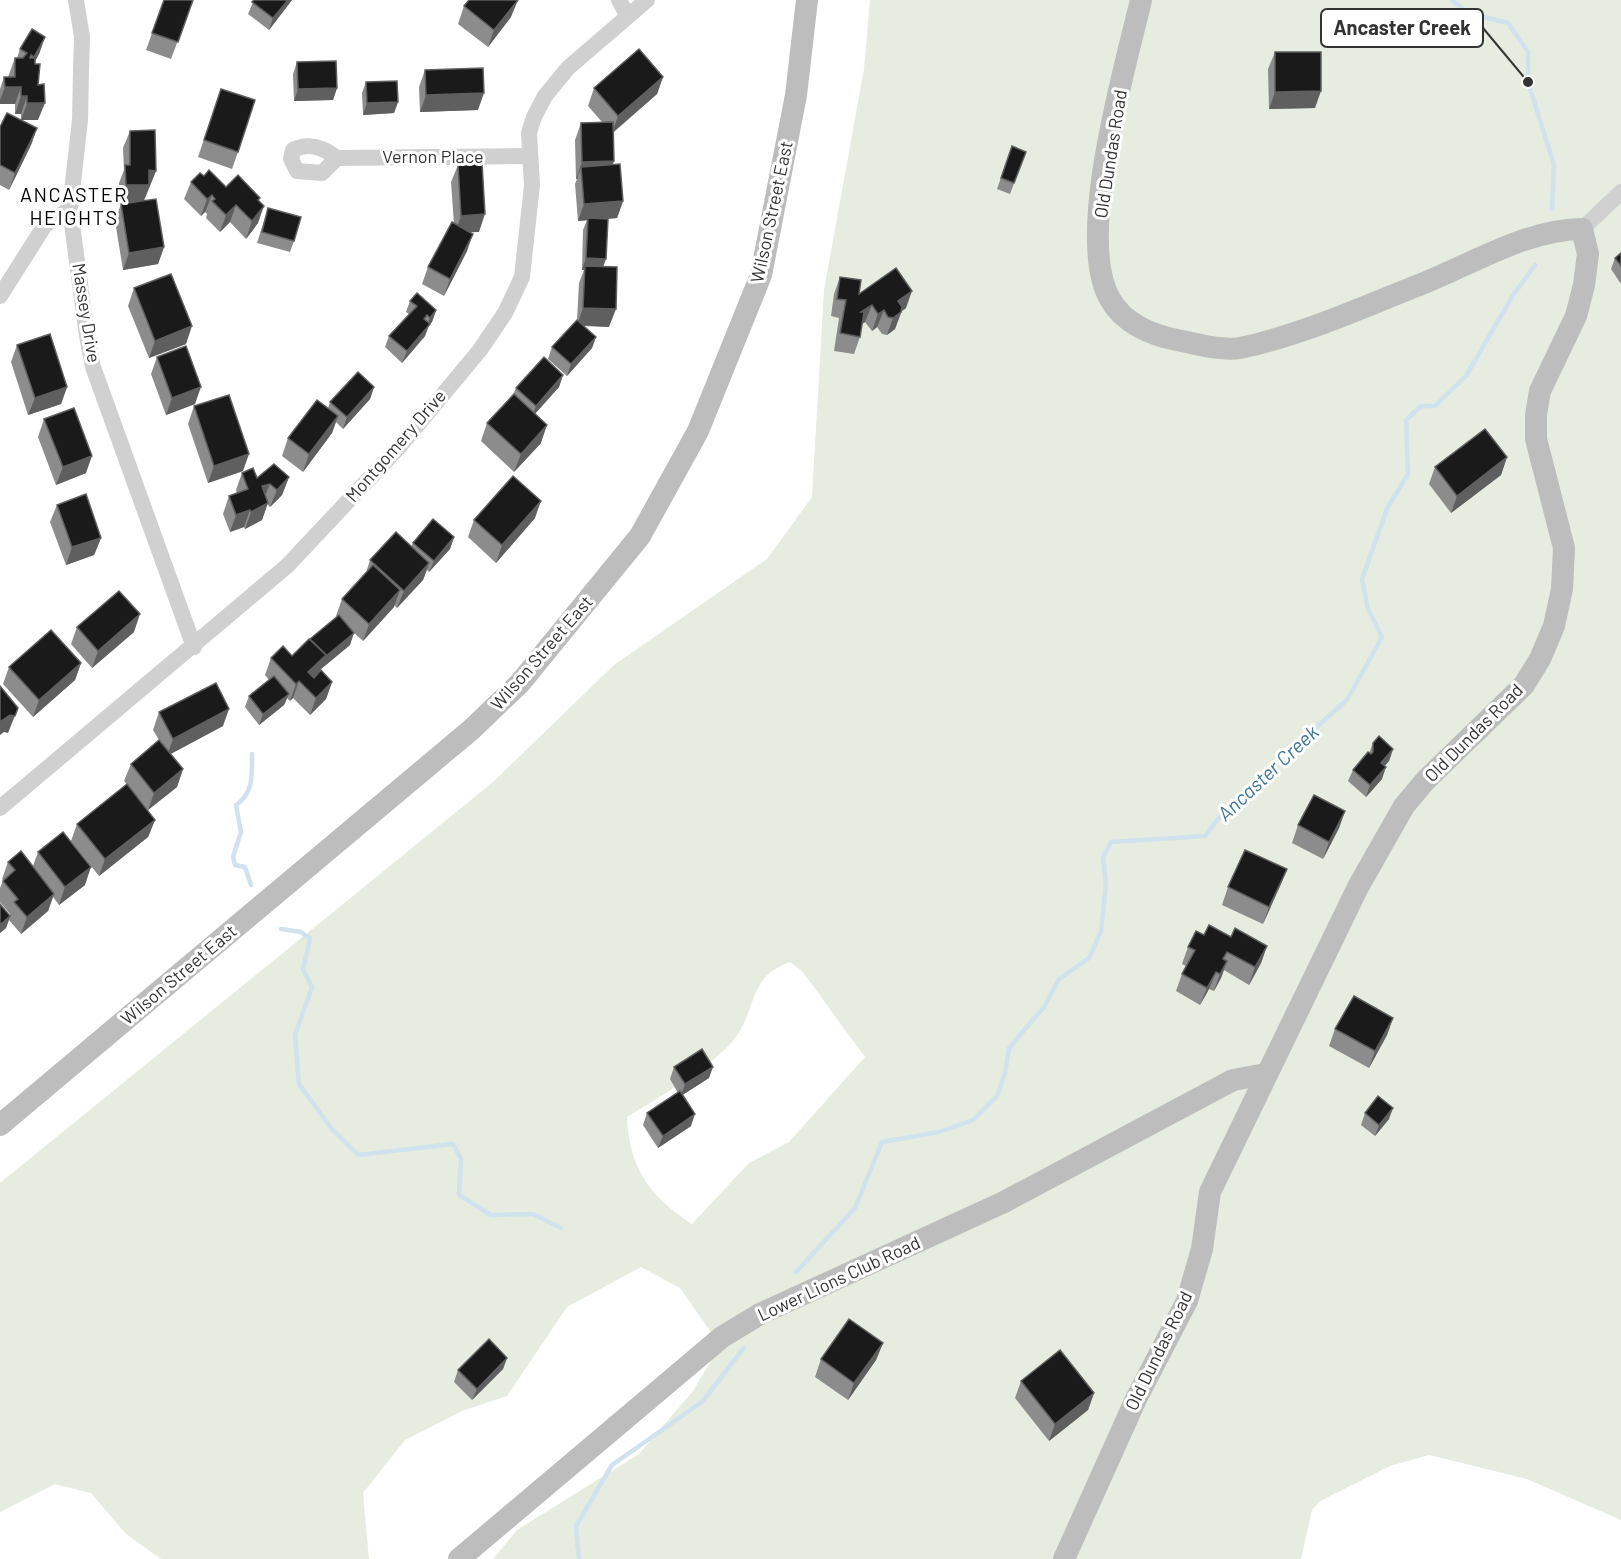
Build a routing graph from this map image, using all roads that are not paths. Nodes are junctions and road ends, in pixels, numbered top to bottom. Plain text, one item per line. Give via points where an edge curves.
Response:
1 (76, 0) edge
2 (647, 0) edge
3 (807, 0) edge
4 (1141, 0) edge
5 (623, 8) edge
6 (528, 156) junction
7 (337, 158) dead end
8 (1621, 192) edge
9 (70, 209) junction
10 (1565, 230) junction
11 (0, 296) edge
12 (194, 646) junction
13 (0, 808) edge
14 (1266, 1074) junction
15 (0, 1125) edge
16 (459, 1559) edge
17 (1064, 1559) edge

1 - 9 street, Massey Drive via 82,37 80,120
2 - 5 street, Montgomery Drive
3 - 15 street, Wilson Street East via 796,95 761,275 698,431 640,536 520,683 472,729
4 - 10 street, Old Dundas Road via 1104,175 1097,262 1110,299 1133,324 1165,338 1238,348 1310,327 1519,241
5 - 6 street, Montgomery Drive via 545,96 528,133
6 - 7 street, Vernon Place
6 - 12 street, Montgomery Drive via 532,185 522,277 505,313 480,350 377,470 287,566
8 - 10 street
9 - 11 street via 45,225
9 - 12 street, Massey Drive via 93,367
10 - 14 street, Old Dundas Road via 1588,254 1584,285 1576,316 1540,392 1536,416 1536,439 1564,548 1562,589 1554,626 1524,685 1404,806 1358,887
12 - 13 street, Montgomery Drive
14 - 16 street, Lower Lions Club Road via 1233,1080 1004,1202 760,1314 722,1337
14 - 17 street, Old Dundas Road via 1210,1192 1202,1249 1186,1301

